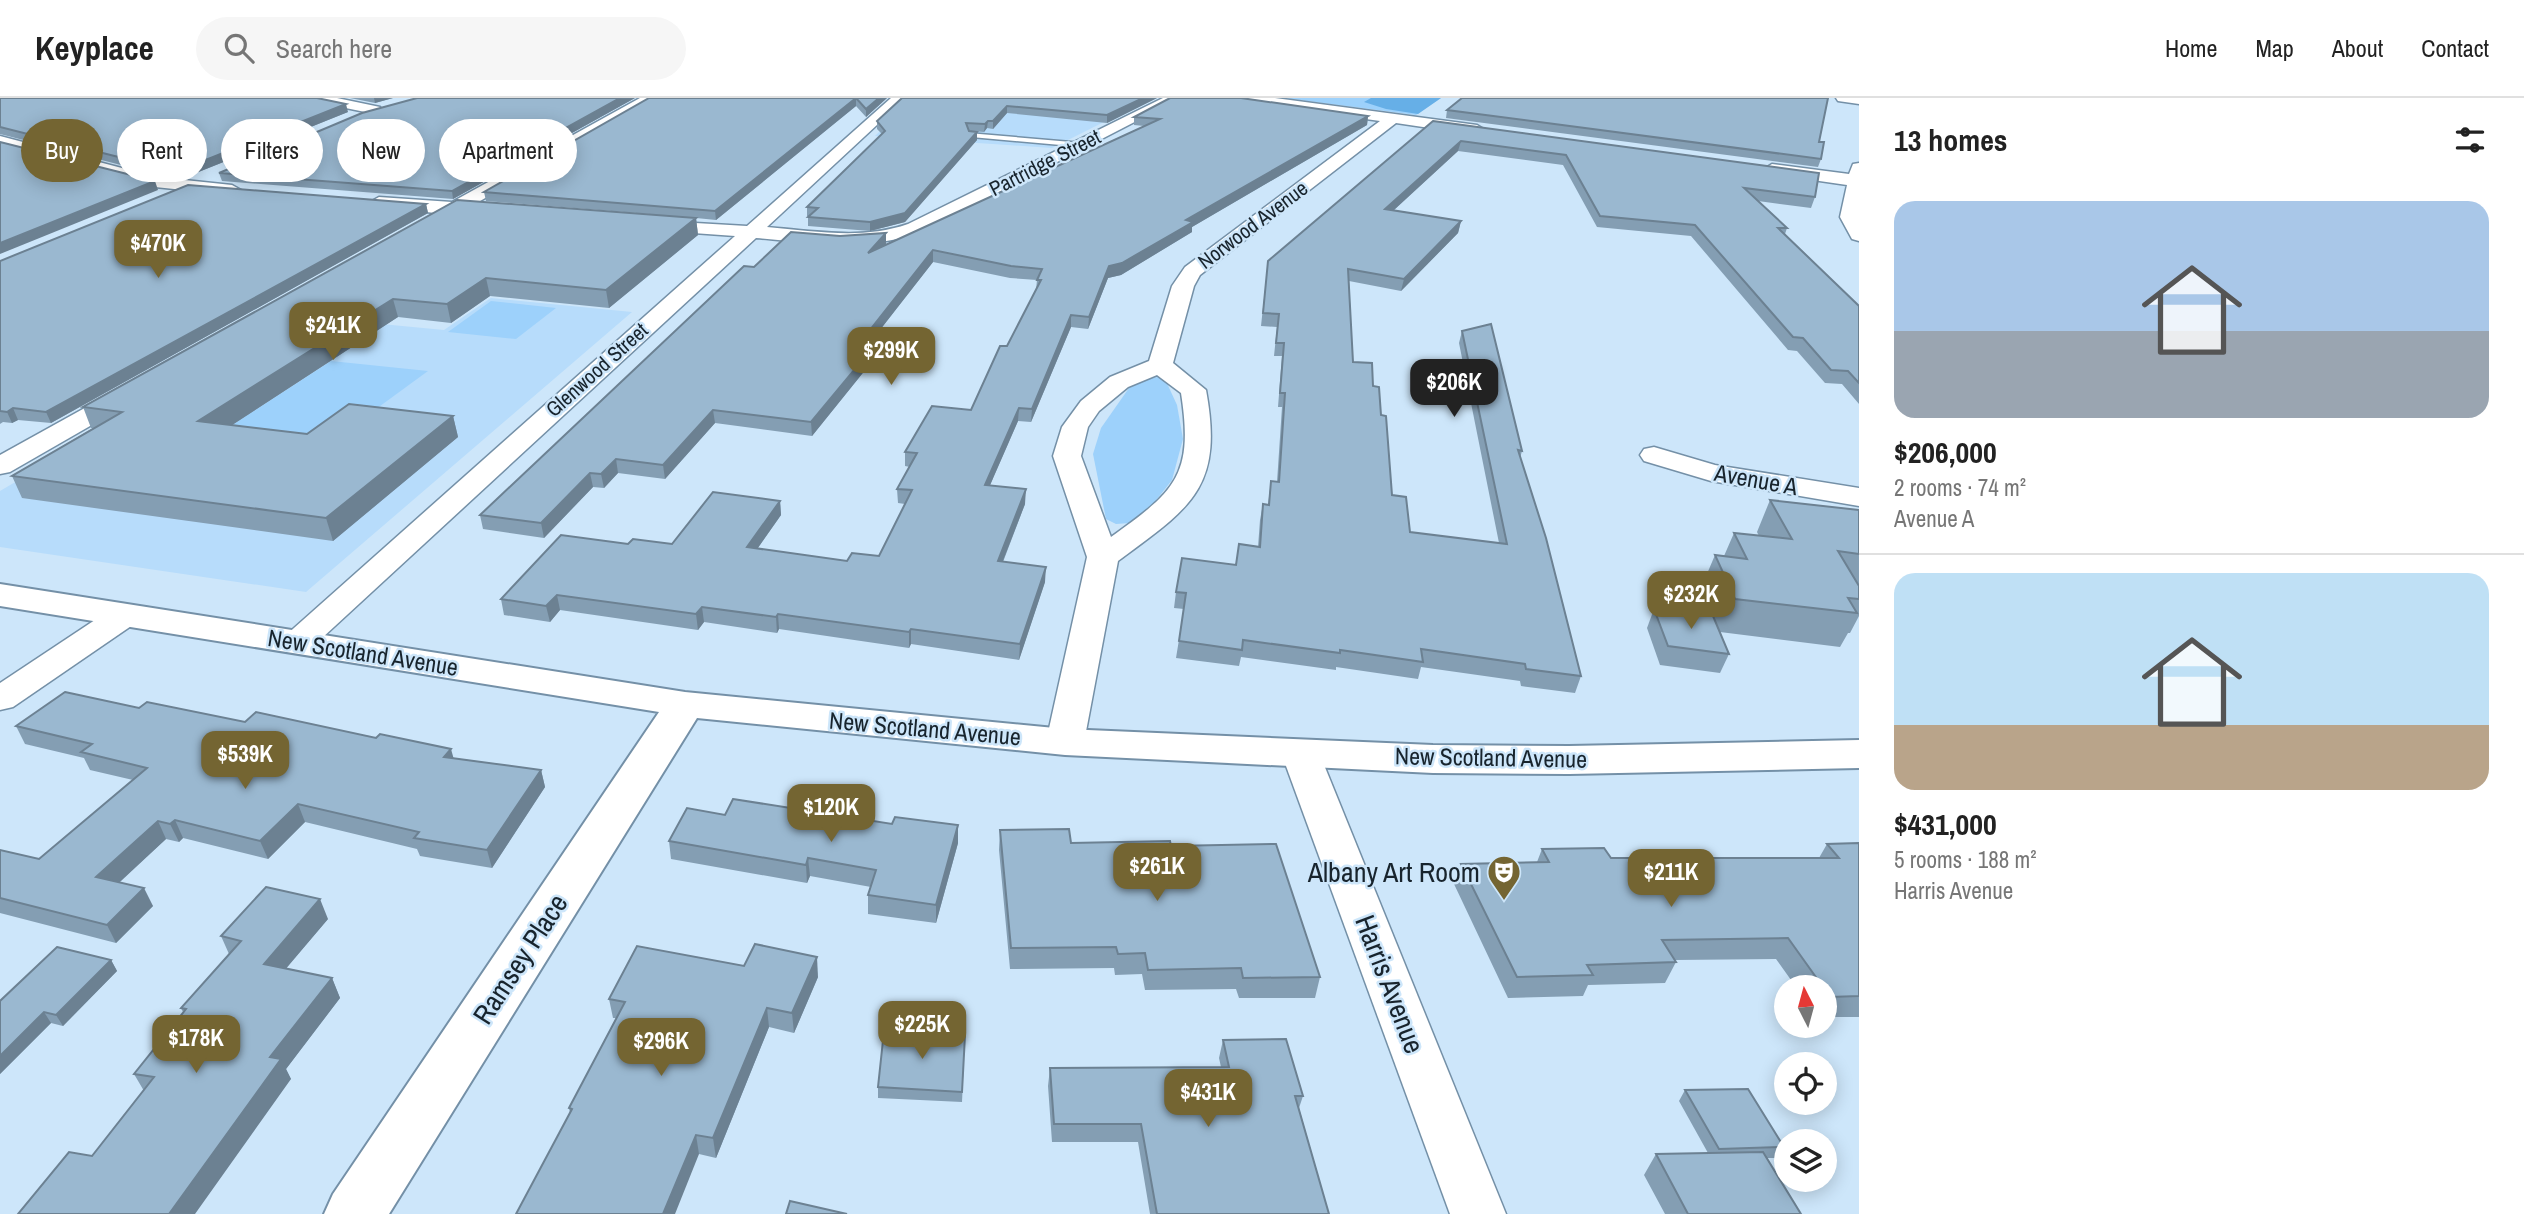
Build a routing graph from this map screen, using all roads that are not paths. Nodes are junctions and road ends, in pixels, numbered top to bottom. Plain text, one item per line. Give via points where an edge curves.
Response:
1 (316, 98) edge
2 (650, 98) edge
3 (899, 98) edge
4 (1174, 98) edge
5 (1243, 98) edge
6 (1843, 98) edge
7 (1859, 100) edge
8 (1394, 118) junction
9 (350, 119) edge
10 (1497, 132) edge
11 (971, 135) edge
12 (4, 144) edge
13 (1083, 145) junction
14 (1762, 168) edge
15 (221, 172) edge
16 (1858, 176) edge
17 (188, 186) junction
18 (255, 192) edge
19 (362, 200) edge
20 (150, 202) edge
21 (456, 208) junction
22 (509, 212) edge
23 (629, 222) edge
24 (419, 228) edge
25 (749, 232) junction
26 (1859, 234) edge
27 (1160, 365) junction
28 (143, 385) edge
29 (1654, 454) dead end
30 (0, 466) edge
31 (1859, 497) edge
32 (1103, 557) junction
33 (0, 595) edge
34 (125, 615) junction
35 (297, 643) junction
36 (0, 699) edge
37 (685, 704) junction
38 (1065, 742) junction
39 (1859, 754) edge
40 (1301, 755) junction
41 (355, 1214) edge
42 (1478, 1214) edge

1 - 9 street via 381,108
2 - 21 street
3 - 25 street, Glenwood Street
4 - 13 street, Partridge Street
5 - 8 street
6 - 7 street
8 - 10 street
8 - 27 street, Norwood Avenue via 1192,271
11 - 13 lane
12 - 17 street
13 - 25 street, Partridge Street via 894,236 863,240
14 - 16 street
15 - 17 street
16 - 26 street via 1849,217
17 - 18 street
17 - 20 street
19 - 21 street
21 - 22 street
21 - 24 street
23 - 25 street, Partridge Street
25 - 35 street, Glenwood Street
27 - 32 street via 1119,382 1090,406 1075,427 1067,456
27 - 32 street via 1193,390 1199,421 1192,477 1179,495
28 - 30 street
29 - 31 street, Avenue A via 1711,474
32 - 38 street
33 - 34 street, New Scotland Avenue
34 - 35 street, New Scotland Avenue
34 - 36 street
35 - 37 street, New Scotland Avenue
37 - 38 street, New Scotland Avenue
37 - 41 street, Ramsey Place
38 - 40 street, New Scotland Avenue
39 - 40 street, New Scotland Avenue via 1569,760
40 - 42 street, Harris Avenue

